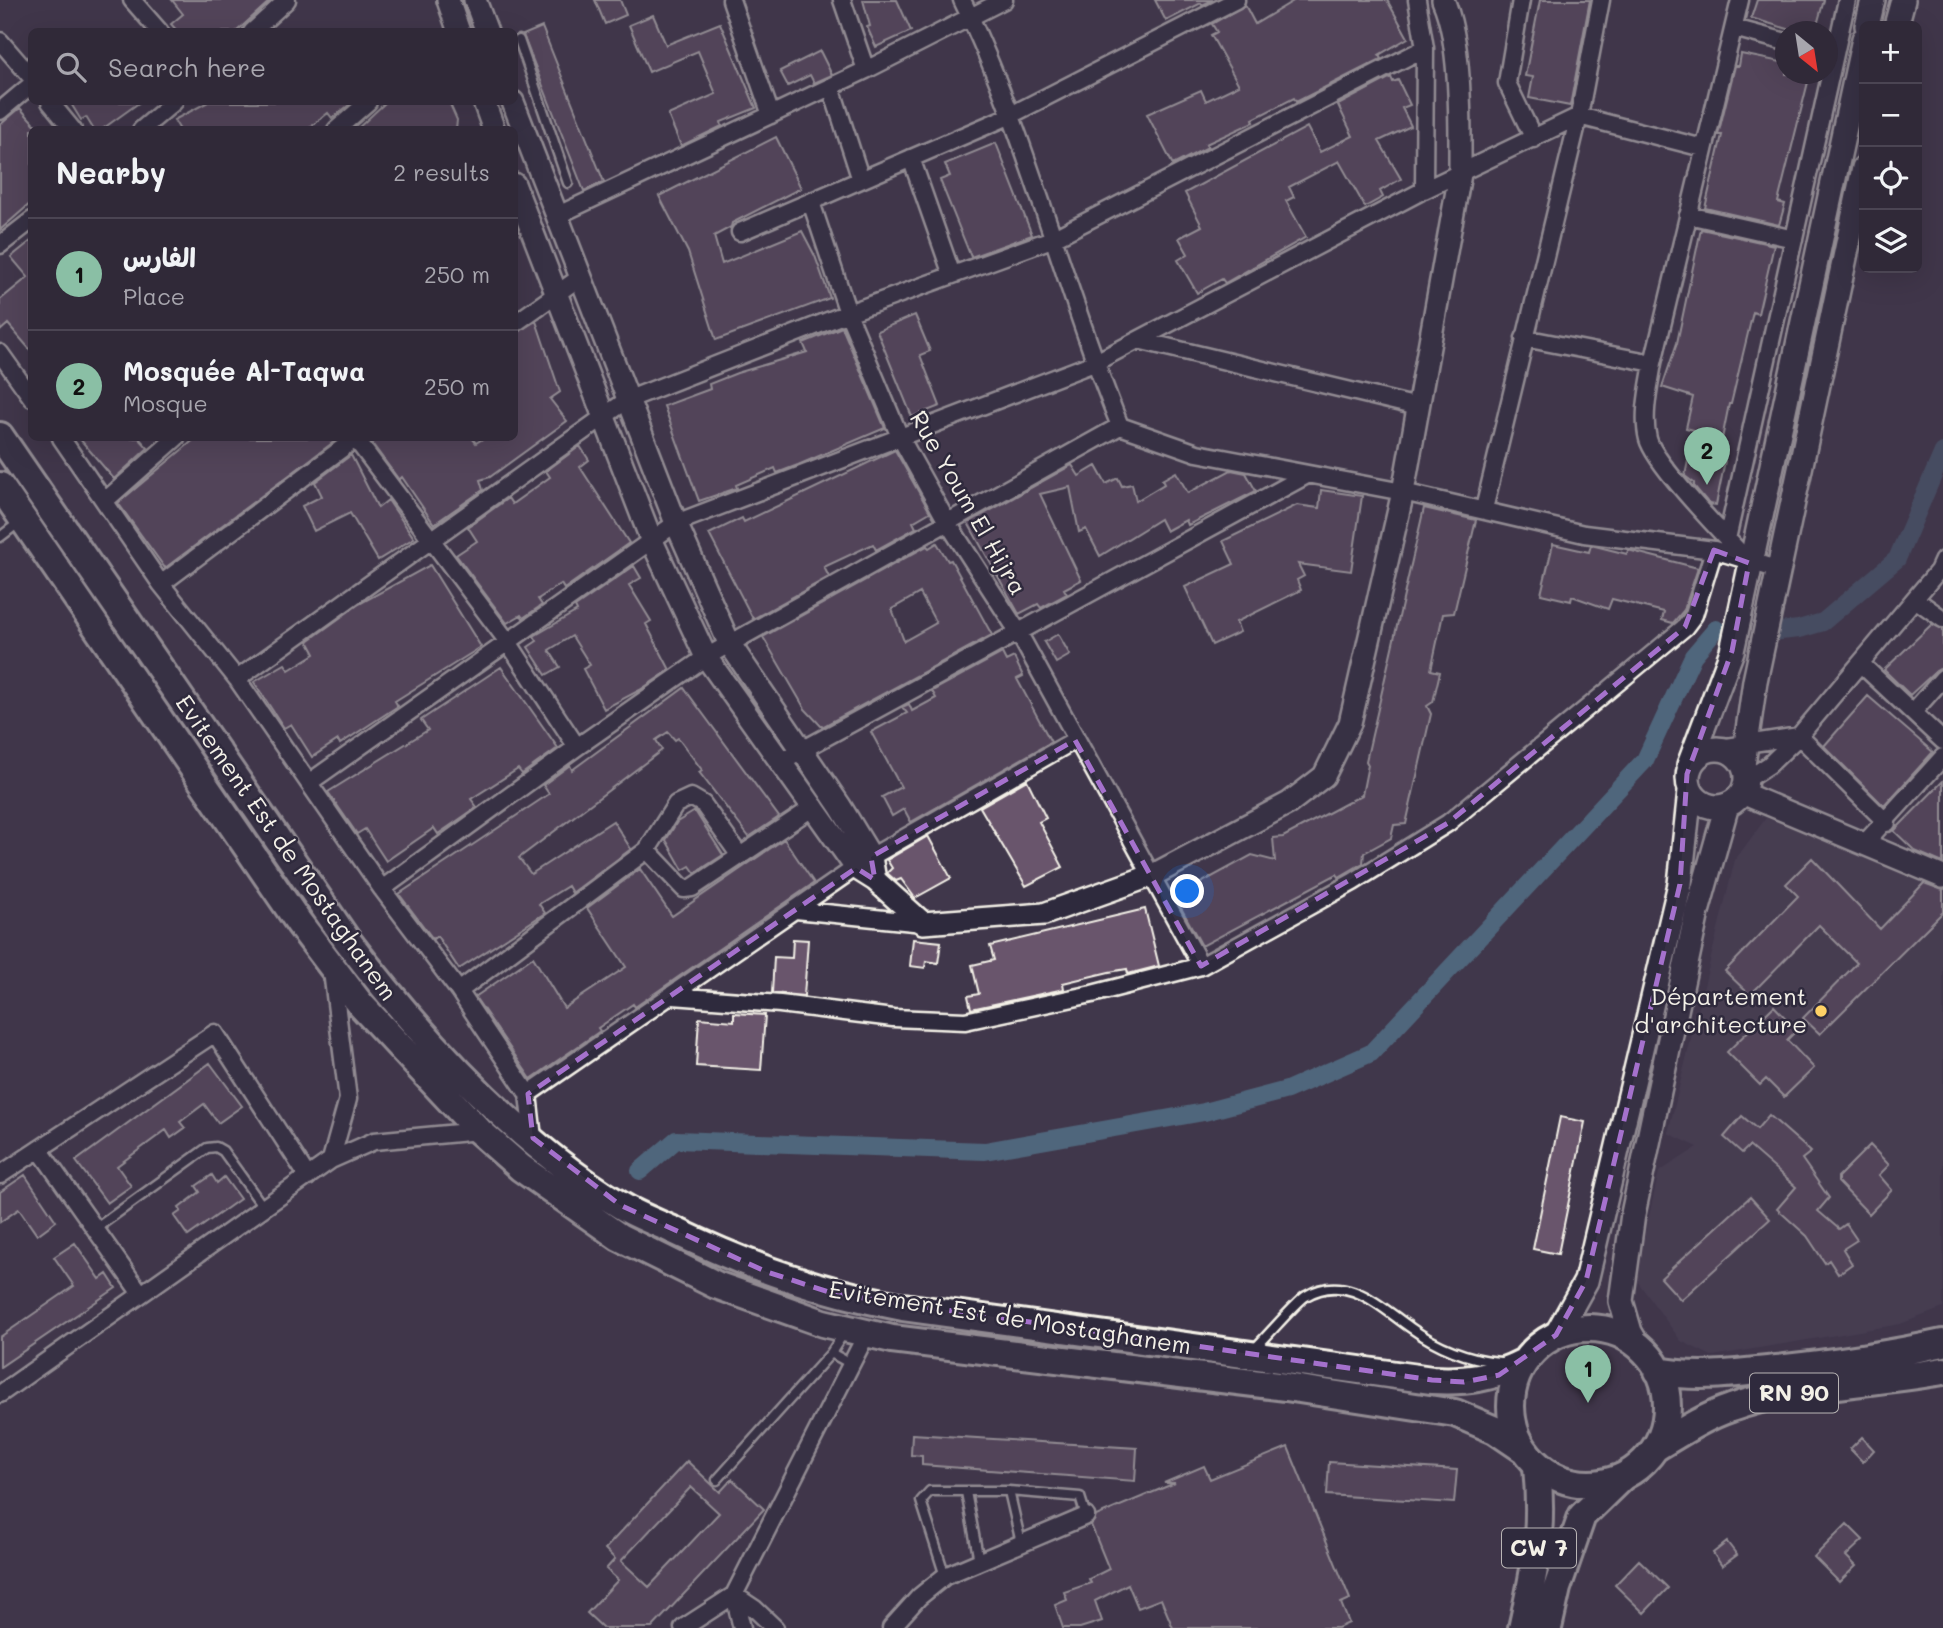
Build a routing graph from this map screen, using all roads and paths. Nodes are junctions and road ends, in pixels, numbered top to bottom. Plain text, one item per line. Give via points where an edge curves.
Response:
1 (132, 0) edge
2 (287, 0) edge
3 (448, 0) edge
4 (731, 0) edge
5 (842, 0) edge
6 (962, 0) edge
7 (1004, 0) edge
8 (1236, 0) edge
9 (1417, 0) edge
10 (1443, 0) edge
11 (1521, 0) edge
12 (1601, 0) edge
13 (1740, 0) edge
14 (1847, 0) edge
15 (1873, 0) edge
16 (1903, 0) edge
17 (476, 2) edge
18 (970, 18) junction
19 (1868, 21) edge
20 (1897, 21) edge
21 (156, 28) edge
22 (256, 28) edge
23 (455, 28) edge
24 (456, 28) edge
25 (486, 28) edge
26 (1734, 28) junction
27 (1838, 30) edge
28 (1775, 39) edge
29 (519, 40) dead end
30 (0, 41) edge
31 (1425, 48) junction
32 (1859, 62) edge
33 (866, 70) junction
34 (28, 73) edge
35 (1825, 84) edge
36 (28, 87) edge
37 (831, 87) junction
38 (52, 105) edge
39 (172, 105) edge
40 (365, 105) edge
41 (485, 105) edge
42 (514, 105) edge
43 (0, 111) edge
44 (771, 115) junction
45 (1009, 116) junction
46 (1578, 116) junction
47 (160, 124) edge
48 (70, 126) edge
49 (341, 126) edge
50 (493, 126) edge
51 (517, 126) edge
52 (547, 127) junction
53 (1534, 139) junction
54 (520, 141) edge
55 (1703, 148) junction
56 (911, 159) junction
57 (1460, 174) junction
58 (861, 180) junction
59 (568, 183) dead end
60 (1424, 190) junction
61 (1859, 192) edge
62 (518, 194) edge
63 (811, 202) junction
64 (1688, 215) junction
65 (556, 216) junction
66 (28, 223) edge
67 (740, 232) dead end
68 (1052, 239) junction
69 (1794, 239) junction
70 (0, 245) edge
71 (952, 275) junction
72 (579, 278) junction
73 (558, 293) junction
74 (848, 313) junction
75 (518, 321) edge
76 (1524, 338) junction
77 (1138, 340) junction
78 (0, 353) edge
79 (1094, 363) junction
80 (1653, 363) junction
81 (28, 388) edge
82 (627, 400) junction
83 (1418, 407) junction
84 (604, 415) junction
85 (1120, 426) junction
86 (0, 436) edge
87 (900, 437) junction
88 (63, 441) edge
89 (173, 441) edge
90 (351, 441) edge
91 (357, 441) edge
92 (1307, 475) junction
93 (0, 486) edge
94 (1403, 492) junction
95 (106, 500) junction
96 (1484, 509) junction
97 (23, 519) junction
98 (946, 520) junction
99 (676, 523) junction
100 (0, 537) edge
101 (430, 538) junction
102 (651, 539) junction
103 (1727, 539) junction
104 (1714, 550) junction
105 (1943, 560) edge
106 (1749, 563) junction
107 (1779, 570) junction
108 (161, 584) junction
109 (1915, 599) junction
110 (1943, 619) edge
111 (1017, 630) junction
112 (508, 642) junction
113 (729, 643) junction
114 (706, 657) junction
115 (1861, 664) junction
116 (1943, 678) edge
117 (237, 679) junction
118 (1913, 712) junction
119 (1799, 736) junction
120 (1075, 740) junction
121 (1943, 741) edge
122 (577, 747) junction
123 (802, 748) junction
124 (1943, 757) edge
125 (782, 761) junction
126 (1689, 765) junction
127 (1741, 777) junction
128 (310, 782) junction
129 (1690, 791) junction
130 (815, 806) junction
131 (1886, 822) junction
132 (1863, 845) junction
133 (647, 850) junction
134 (740, 856) junction
135 (864, 863) junction
136 (1153, 875) junction
137 (1943, 877) edge
138 (382, 889) junction
139 (796, 910) junction
140 (923, 923) junction
141 (331, 965) junction
142 (1201, 966) junction
143 (459, 991) junction
144 (673, 996) junction
145 (528, 1094) junction
146 (479, 1131) junction
147 (533, 1138) junction
148 (38, 1149) junction
149 (331, 1160) junction
150 (0, 1175) edge
151 (308, 1177) junction
152 (264, 1208) junction
153 (95, 1229) junction
154 (141, 1294) junction
155 (856, 1331) junction
156 (1556, 1335) junction
157 (1943, 1343) edge
158 (1639, 1346) junction
159 (831, 1353) junction
160 (1248, 1355) junction
161 (1524, 1362) junction
162 (851, 1364) junction
163 (1658, 1371) junction
164 (1943, 1371) edge
165 (0, 1394) edge
166 (1655, 1448) junction
167 (1530, 1457) junction
168 (1621, 1478) junction
169 (717, 1480) dead end
170 (1009, 1491) junction
171 (966, 1492) junction
172 (1086, 1516) joint
173 (1021, 1543) junction
174 (979, 1561) junction
175 (945, 1576) junction
176 (734, 1595) junction
177 (683, 1628) edge
178 (742, 1628) edge
179 (775, 1628) edge
180 (891, 1628) edge
181 (1522, 1628) edge
182 (1548, 1628) edge

1 - 21 street
2 - 22 street
3 - 23 street
4 - 44 street
5 - 33 street
6 - 18 street
7 - 18 street
8 - 45 street
9 - 31 street
10 - 57 street via 1450,16 1455,64
11 - 53 street via 1507,83
12 - 46 street
13 - 26 street
14 - 27 street
15 - 19 main road
16 - 20 main road
17 - 24 street
17 - 25 street
18 - 33 street
18 - 45 street
26 - 28 street
26 - 55 street
29 - 52 lane
30 - 34 street
31 - 60 street
31 - 68 street
32 - 106 main road
33 - 37 street
35 - 69 street
36 - 43 street
37 - 44 street
37 - 58 street
38 - 48 street
39 - 47 street
40 - 49 street
41 - 50 street
42 - 51 street
44 - 65 street
45 - 56 street
45 - 68 street
46 - 53 street
46 - 55 street
46 - 76 street
52 - 54 lane
52 - 59 lane
53 - 57 street
54 - 65 street
55 - 64 street
56 - 58 street
56 - 71 street
57 - 60 street
57 - 83 street
58 - 63 street
60 - 77 street
61 - 107 main road
62 - 73 street
63 - 67 street
63 - 74 street, Rue Youm El Hijra
64 - 69 street
64 - 80 street
65 - 72 street
66 - 70 street
68 - 71 street
68 - 79 street
69 - 103 street
71 - 74 street
72 - 73 street
72 - 82 street
73 - 75 street
73 - 84 street
74 - 82 street
74 - 87 street, Rue Youm El Hijra
76 - 80 street
76 - 96 street
77 - 79 street
77 - 83 street
78 - 81 street
79 - 85 street
79 - 87 street
80 - 103 street via 1648,440 1666,469
82 - 84 street
82 - 99 street
83 - 94 street
84 - 101 street
84 - 102 street
85 - 92 street via 1197,453
85 - 98 street
86 - 147 main road, Evitement Est de Mostaghanem via 347,940 450,1063
87 - 98 street, Rue Youm El Hijra
87 - 99 street
88 - 95 street
89 - 95 street
90 - 108 street
91 - 101 street
92 - 94 street
92 - 111 street
93 - 97 main road, Evitement Est de Mostaghanem
94 - 96 street
94 - 136 street via 1350,723 1324,776 1289,803
95 - 108 street
96 - 104 street via 1584,534
97 - 100 lane
97 - 141 main road, Evitement Est de Mostaghanem
98 - 111 street, Rue Youm El Hijra
98 - 113 street
99 - 102 street
99 - 113 street
101 - 112 street
101 - 117 street
102 - 112 street
102 - 114 street
103 - 106 street
104 - 106 street
104 - 142 street via 1694,615 1685,627 1448,823 1353,883
105 - 109 street
106 - 107 street
106 - 126 main road via 1732,651
107 - 127 main road via 1755,681
108 - 117 street
109 - 110 street
109 - 115 street
111 - 120 street, Rue Youm El Hijra
111 - 123 street
112 - 122 street
112 - 128 street
113 - 114 street
113 - 123 street
114 - 122 street
114 - 125 street
115 - 118 street
115 - 119 street
116 - 118 street
117 - 128 street
118 - 121 street
119 - 127 street
119 - 127 street via 1769,765
119 - 131 street
120 - 135 street
120 - 136 street, Rue Youm El Hijra
122 - 138 street
123 - 125 street
123 - 135 street
124 - 131 street
125 - 130 street
126 - 127 main road via 1702,752 1720,748 1738,757
126 - 129 main road
127 - 129 main road via 1719,807 1702,803
127 - 132 street
127 - 158 main road via 1697,912 1633,1214 1621,1301
128 - 138 street
129 - 156 main road via 1680,884 1587,1282
130 - 134 street
130 - 135 street
131 - 132 street
132 - 137 street
133 - 134 street via 684,889
133 - 134 street via 676,804 691,797 703,804
133 - 143 street
135 - 139 street
135 - 140 street
136 - 140 street via 1044,914
136 - 142 street, Rue Youm El Hijra
138 - 143 street
139 - 140 street
139 - 144 street
141 - 146 main road, Evitement Est de Mostaghanem via 412,1062
141 - 149 street via 348,1099
142 - 144 street via 1092,995 965,1021
143 - 145 street
144 - 145 street
145 - 147 street
146 - 149 street via 374,1141
146 - 155 main road, Evitement Est de Mostaghanem via 521,1168 619,1237 716,1285
147 - 160 main road, Evitement Est de Mostaghanem via 620,1205 767,1272 835,1294
148 - 150 street
148 - 151 street via 215,1033
148 - 153 street
149 - 151 street
151 - 152 street
152 - 153 lane via 223,1151 207,1148
152 - 154 street
153 - 154 street
154 - 165 street
155 - 159 lane
155 - 162 street
155 - 167 main road, Evitement Est de Mostaghanem via 1455,1413 1495,1430
156 - 158 main road via 1599,1329
156 - 161 main road
157 - 163 main road, RN 90 via 1871,1359 1714,1376
158 - 163 main road
159 - 162 lane
159 - 169 lane
160 - 161 main road, Evitement Est de Mostaghanem via 1464,1382 1499,1375
160 - 161 lane via 1304,1296 1332,1287 1366,1294 1412,1329 1454,1351 1488,1361
161 - 167 main road via 1510,1405 1513,1428
162 - 176 street
163 - 166 main road via 1666,1396 1665,1423
164 - 166 main road, RN 90 via 1733,1407 1702,1419
166 - 168 main road
167 - 168 main road via 1556,1478 1577,1484
167 - 181 main road, CW 7 via 1542,1515
168 - 182 main road via 1582,1516
170 - 171 lane
170 - 172 lane via 1080,1497
170 - 173 lane
171 - 174 lane
171 - 175 lane via 930,1491 922,1501
172 - 173 street
173 - 174 street
174 - 175 street
175 - 180 street
176 - 177 street
176 - 178 street
176 - 179 street

